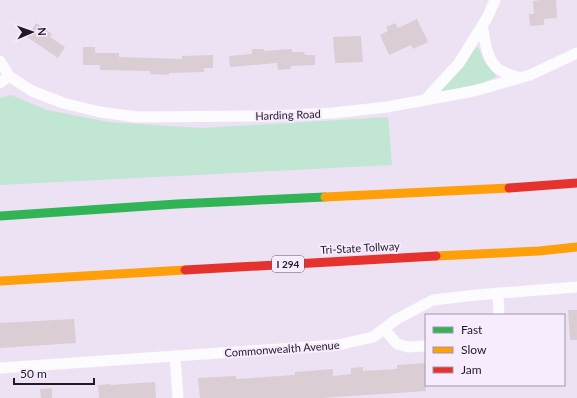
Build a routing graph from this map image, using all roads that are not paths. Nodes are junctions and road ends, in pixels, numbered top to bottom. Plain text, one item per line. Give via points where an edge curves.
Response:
1 (495, 0) edge
2 (482, 26) junction
3 (577, 53) edge
4 (0, 61) edge
5 (9, 76) junction
6 (520, 78) junction
7 (0, 83) edge
8 (426, 99) junction
9 (577, 183) edge
10 (0, 216) edge
11 (577, 247) edge
12 (0, 281) edge
13 (577, 287) edge
14 (498, 293) junction
15 (499, 314) edge
16 (384, 329) junction
17 (425, 346) edge
18 (175, 356) junction
19 (0, 368) edge
20 (178, 398) edge

1 - 2 street
2 - 6 street via 490,59 496,68
2 - 8 street via 459,63
3 - 6 street, Harding Road
4 - 5 street
5 - 7 street
5 - 8 street, Harding Road via 32,91 64,103 136,117 333,113 387,107
6 - 8 street, Harding Road via 474,91
9 - 10 highway
11 - 12 highway, Tri-State Tollway / I 294
13 - 14 street, Commonwealth Avenue
14 - 15 street
14 - 16 street, Commonwealth Avenue via 433,300
16 - 17 street via 396,344 408,347
16 - 18 street, Commonwealth Avenue via 373,337 338,345
18 - 19 street, Commonwealth Avenue
18 - 20 street

